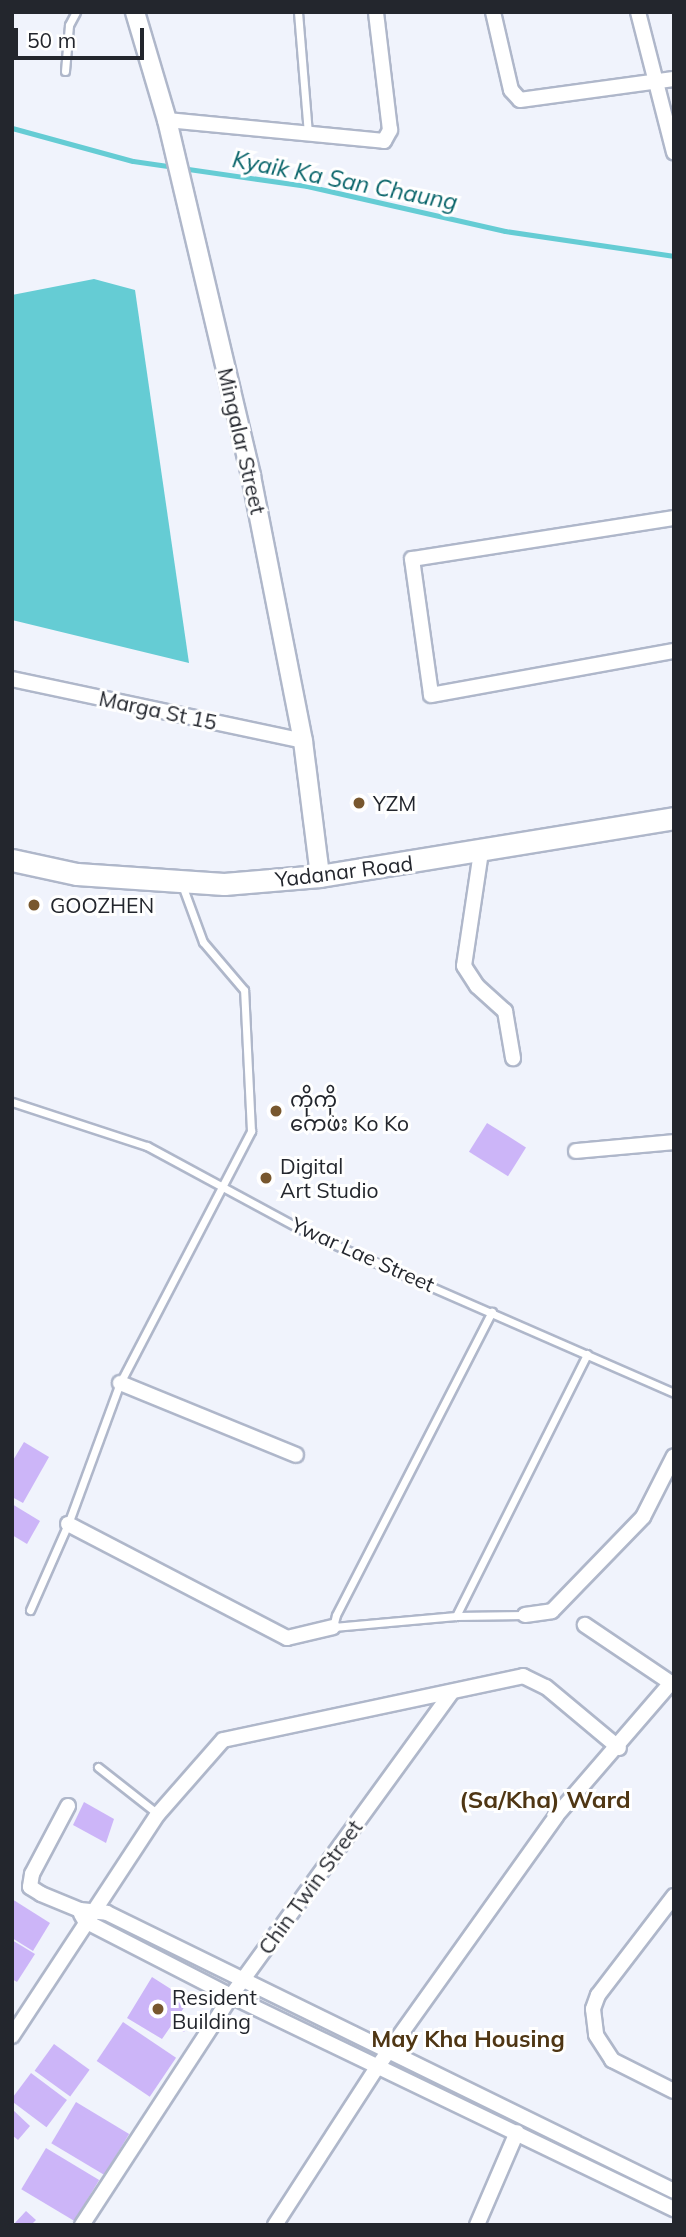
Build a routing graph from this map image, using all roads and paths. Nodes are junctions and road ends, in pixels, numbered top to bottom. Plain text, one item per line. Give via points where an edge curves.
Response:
1 (76, 12) edge
2 (135, 12) edge
3 (298, 12) edge
4 (376, 12) edge
5 (493, 12) edge
6 (638, 12) edge
7 (65, 71) dead end
8 (674, 79) edge
9 (656, 84) junction
10 (168, 127) junction
11 (308, 135) junction
12 (674, 152) edge
13 (674, 518) edge
14 (674, 651) edge
15 (12, 679) edge
16 (303, 741) junction
17 (674, 818) edge
18 (481, 852) junction
19 (12, 860) edge
20 (320, 876) junction
21 (181, 882) junction
22 (513, 1058) dead end
23 (12, 1102) edge
24 (674, 1142) edge
25 (576, 1151) dead end
26 (226, 1185) junction
27 (492, 1312) junction
28 (587, 1354) junction
29 (120, 1383) junction
30 (674, 1394) edge
31 (296, 1455) dead end
32 (674, 1456) edge
33 (68, 1524) junction
34 (30, 1610) dead end
35 (525, 1615) joint
36 (456, 1616) junction
37 (585, 1625) dead end
38 (334, 1627) junction
39 (672, 1684) edge
40 (451, 1693) junction
41 (618, 1748) junction
42 (98, 1767) dead end
43 (68, 1806) dead end
44 (158, 1814) junction
45 (674, 1896) edge
46 (86, 1913) junction
47 (243, 1980) junction
48 (231, 1996) junction
49 (12, 2036) edge
50 (389, 2050) junction
51 (378, 2066) junction
52 (674, 2091) edge
53 (517, 2132) junction
54 (674, 2191) edge
55 (674, 2209) edge
56 (82, 2225) edge
57 (275, 2225) edge
58 (477, 2225) edge

1 - 7 lane via 69,25
2 - 10 street, Mingalar Street
3 - 11 lane
4 - 11 street via 388,136 384,141
5 - 9 street via 511,90 520,100
6 - 9 street
8 - 9 street
9 - 12 street
10 - 11 street
10 - 16 street, Mingalar Street via 251,476
13 - 14 street via 412,559 431,695
15 - 16 street, Marga St 15
16 - 20 street, Mingalar Street
17 - 18 main road, Yadanar Road
18 - 20 main road, Yadanar Road
18 - 22 street via 464,966 477,986 505,1011
19 - 21 main road, Yadanar Road via 77,874
20 - 21 main road, Yadanar Road via 224,884
21 - 26 lane via 202,943 244,990 251,1131
23 - 26 lane, Ywar Lae Street via 147,1146
24 - 25 street
26 - 27 lane, Ywar Lae Street via 308,1233
26 - 29 lane
27 - 28 lane, Ywar Lae Street
27 - 38 lane via 336,1615
28 - 30 lane, Ywar Lae Street
28 - 36 lane
29 - 31 street
29 - 33 lane
32 - 35 street via 643,1517 552,1611
33 - 34 lane
33 - 38 street via 287,1637
35 - 36 lane
36 - 38 lane
37 - 39 street
39 - 41 street
40 - 41 street via 523,1676 535,1679
40 - 44 street via 223,1740
40 - 47 street, Chin Twin Street
41 - 50 street via 556,1816
42 - 44 lane
43 - 46 street via 32,1874 30,1887
44 - 46 street
45 - 52 street via 598,1995 593,2009 597,2035 612,2060
46 - 47 street
46 - 48 street
46 - 49 street
47 - 48 street, Chin Twin Street
47 - 50 street
48 - 51 street
48 - 56 street, Chin Twin Street
50 - 51 street
50 - 54 street
51 - 53 street
51 - 57 street
53 - 55 street
53 - 58 street

